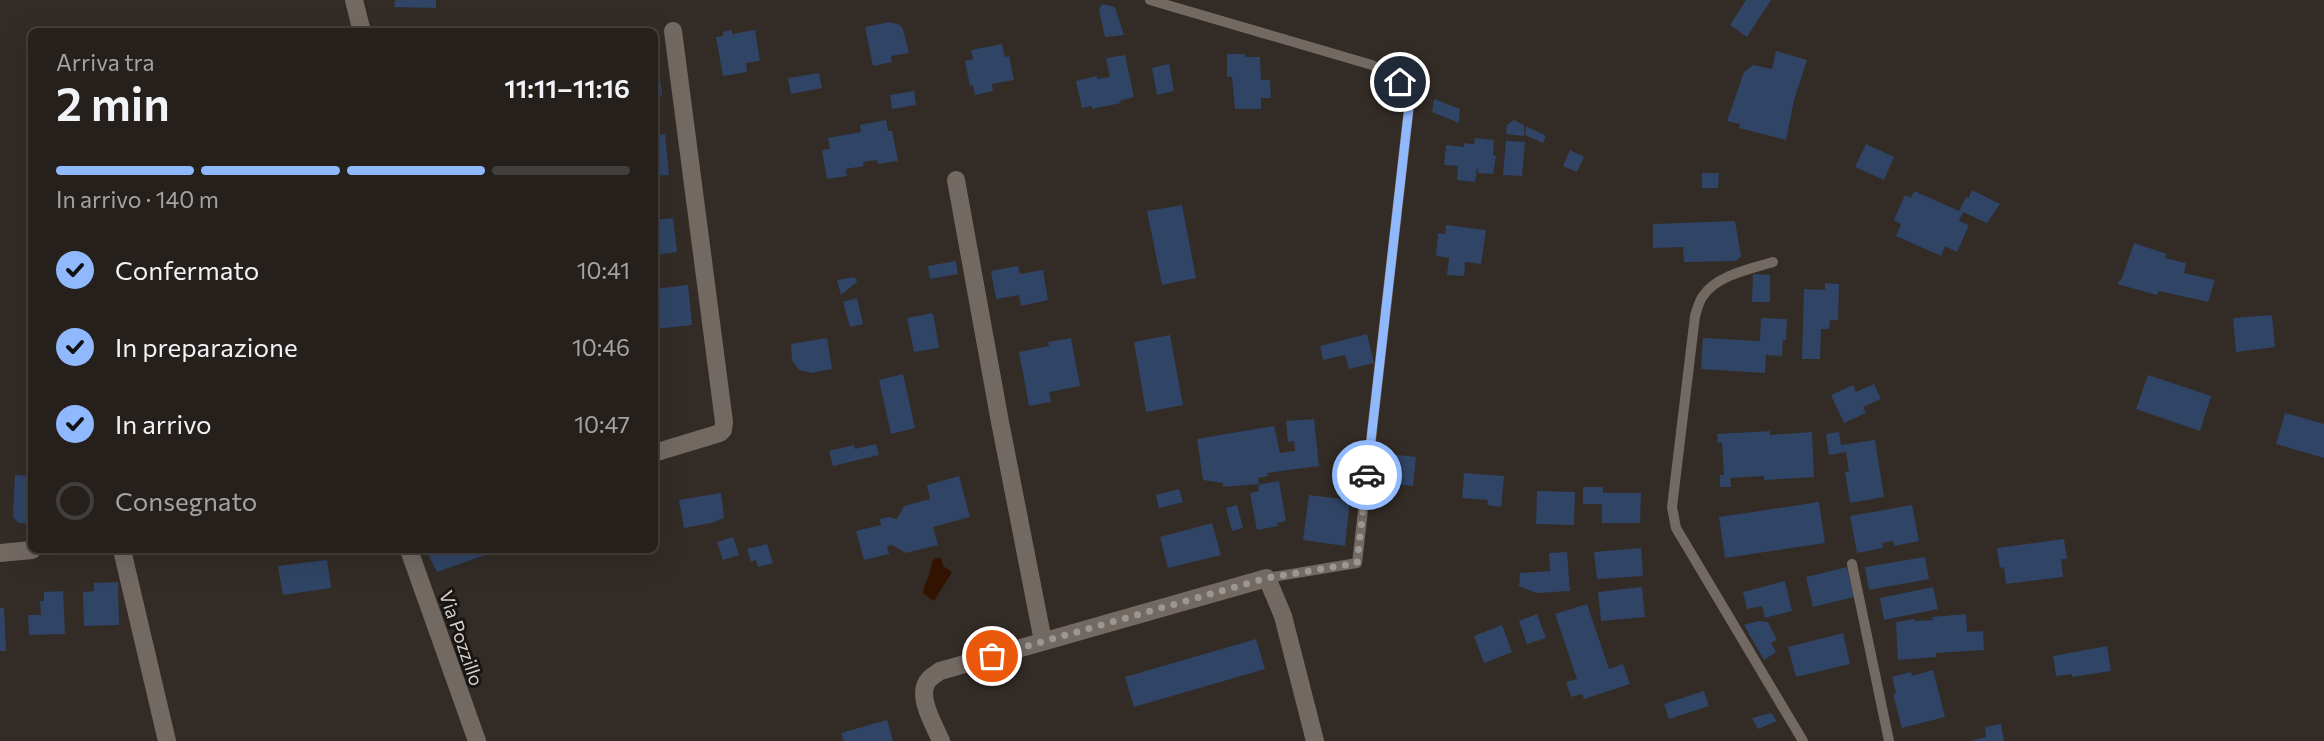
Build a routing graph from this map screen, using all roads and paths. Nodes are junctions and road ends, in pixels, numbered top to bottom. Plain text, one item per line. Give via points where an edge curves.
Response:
1 (354, 0) edge
2 (1150, 0) edge
3 (361, 28) edge
4 (673, 31) dead end
5 (956, 180) dead end
6 (1773, 262) dead end
7 (658, 452) edge
8 (28, 550) edge
9 (0, 552) edge
10 (123, 553) edge
11 (410, 553) edge
12 (1852, 564) dead end
13 (1267, 578) junction
14 (1043, 641) junction
15 (167, 741) edge
16 (477, 741) edge
17 (942, 741) edge
18 (1315, 741) edge
19 (1803, 741) edge
20 (1889, 741) edge

1 - 3 street
2 - 13 lane via 1372,65 1400,82 1410,98 1357,563
4 - 7 street via 724,422 720,433
5 - 14 street
6 - 19 lane via 1720,282 1703,295 1695,316 1672,507 1676,528
8 - 9 street
10 - 15 street
11 - 16 street, Via Pozzillo
12 - 20 lane
13 - 14 street
13 - 18 street via 1283,616
14 - 17 street via 940,671 928,680 924,691 927,705

